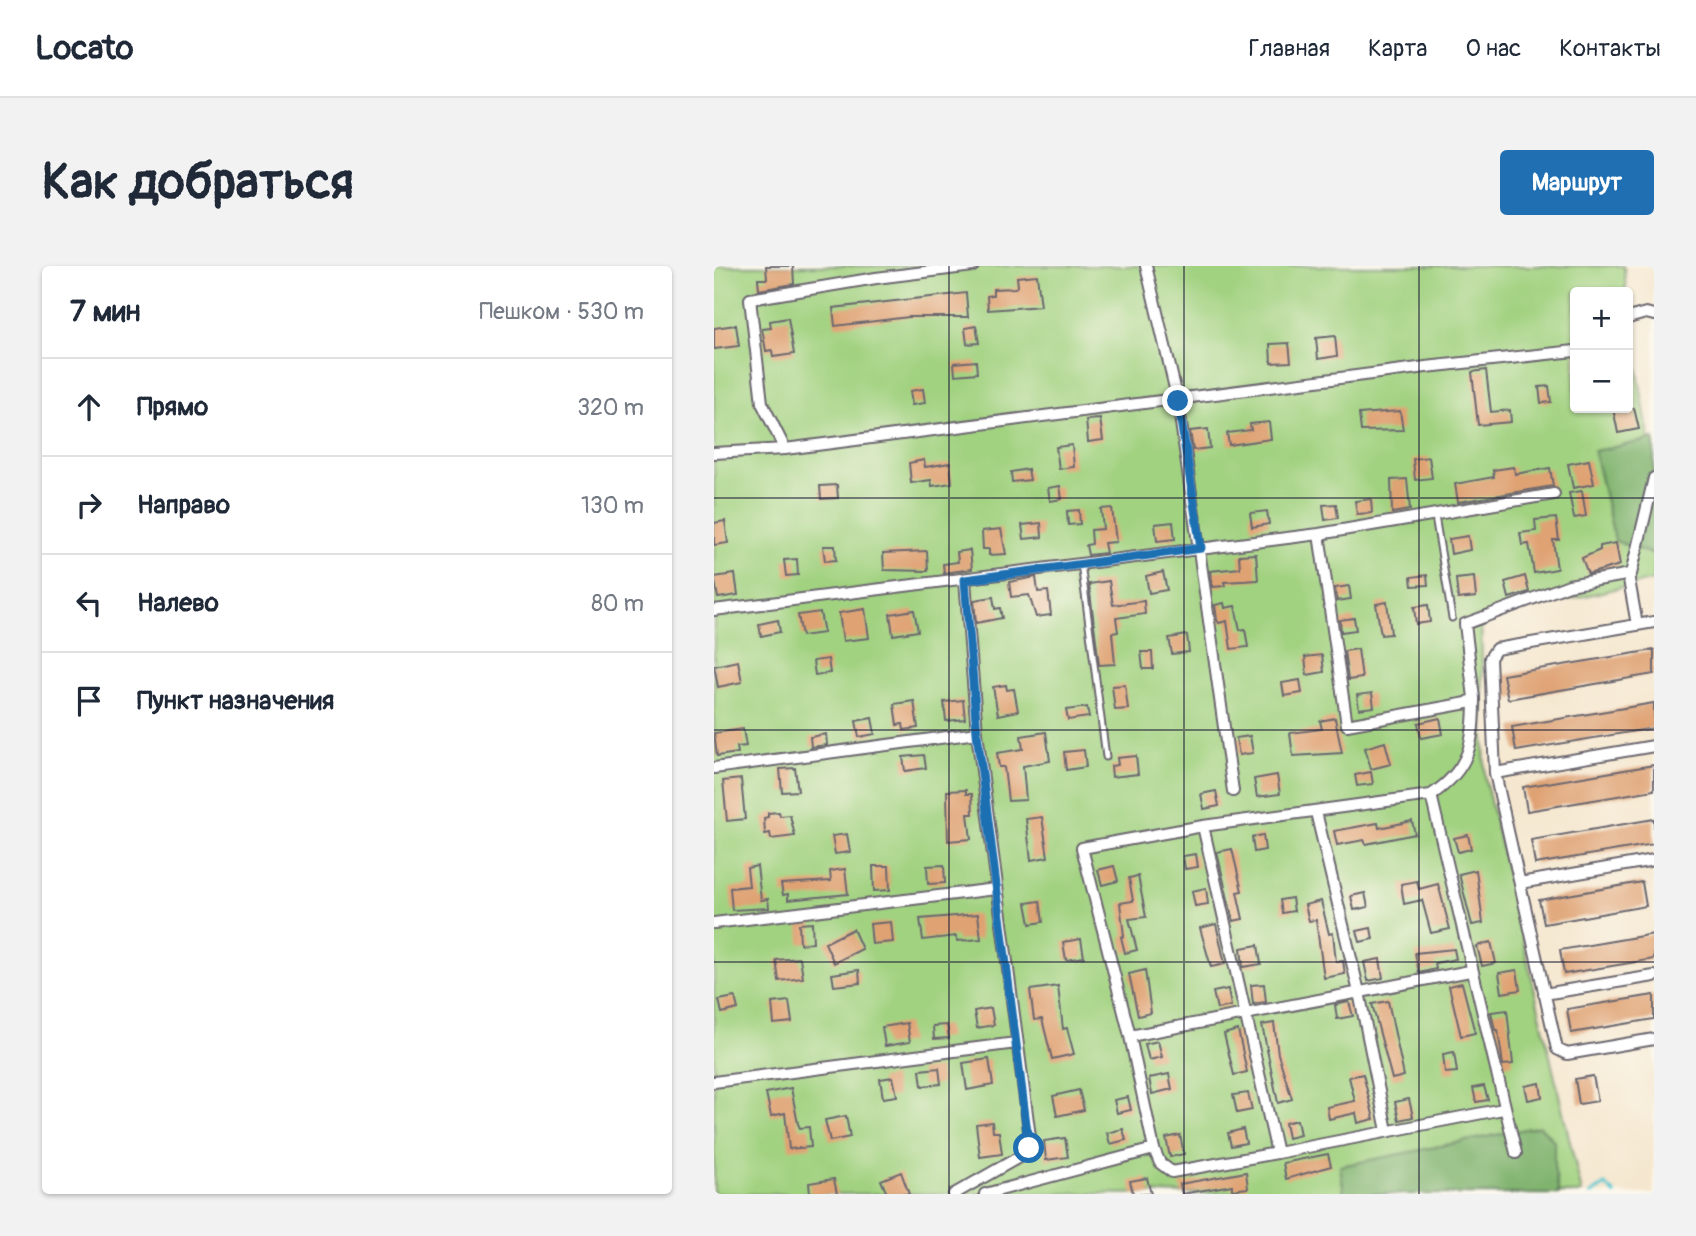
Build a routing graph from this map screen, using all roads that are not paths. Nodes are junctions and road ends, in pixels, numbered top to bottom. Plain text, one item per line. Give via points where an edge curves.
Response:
1 (973, 266) edge
2 (1146, 266) edge
3 (875, 272) edge
4 (1654, 315) edge
5 (1633, 317) edge
6 (1570, 352) edge
7 (1178, 401) junction
8 (785, 449) junction
9 (714, 453) edge
10 (1654, 478) edge
11 (1554, 494) dead end
12 (1435, 516) junction
13 (1319, 534) junction
14 (1201, 548) junction
15 (1081, 563) junction
16 (1628, 574) junction
17 (965, 580) junction
18 (714, 610) edge
19 (1452, 618) dead end
20 (1654, 622) edge
21 (1637, 625) junction
22 (1474, 698) junction
23 (977, 733) junction
24 (1654, 746) edge
25 (1106, 757) dead end
26 (714, 768) edge
27 (1495, 773) junction
28 (1233, 791) dead end
29 (1431, 795) junction
30 (1316, 812) junction
31 (1203, 826) junction
32 (1654, 860) edge
33 (1520, 883) junction
34 (996, 889) junction
35 (714, 923) edge
36 (1470, 971) junction
37 (1654, 976) edge
38 (1359, 992) junction
39 (1544, 994) junction
40 (1246, 1014) junction
41 (1130, 1036) junction
42 (1654, 1039) edge
43 (1016, 1043) junction
44 (714, 1082) edge
45 (1503, 1109) junction
46 (1387, 1131) junction
47 (1154, 1149) junction
48 (1277, 1153) junction
49 (1516, 1153) dead end
50 (954, 1194) edge
51 (985, 1194) edge

1 - 3 street
2 - 7 street
3 - 8 street via 750,299 762,403
4 - 5 street
6 - 7 street
7 - 8 street
7 - 14 street
8 - 9 street
10 - 16 street
11 - 12 street
12 - 13 street
12 - 19 lane
13 - 14 street
13 - 22 street via 1347,725
14 - 15 street
14 - 28 street
15 - 17 street
15 - 25 lane
16 - 21 street
16 - 22 street via 1569,585 1465,624
17 - 18 street via 900,584
17 - 23 street
20 - 21 street
21 - 27 street via 1496,649 1490,654
22 - 29 street via 1469,752 1453,780
23 - 26 street
23 - 34 street
24 - 27 street
27 - 33 street
29 - 30 street
29 - 36 street
30 - 31 street
30 - 38 street
31 - 40 street
31 - 41 street via 1082,848
32 - 33 street
33 - 39 street
34 - 35 street
34 - 43 street
36 - 38 street
36 - 45 street
37 - 39 street
38 - 40 street
38 - 46 street
39 - 42 street via 1555,1044 1563,1054
40 - 41 street
40 - 48 street
41 - 47 street
43 - 44 street
43 - 50 street via 1029,1148
45 - 46 street
45 - 49 street
46 - 48 street
47 - 48 street via 1160,1163 1172,1172
47 - 51 street

